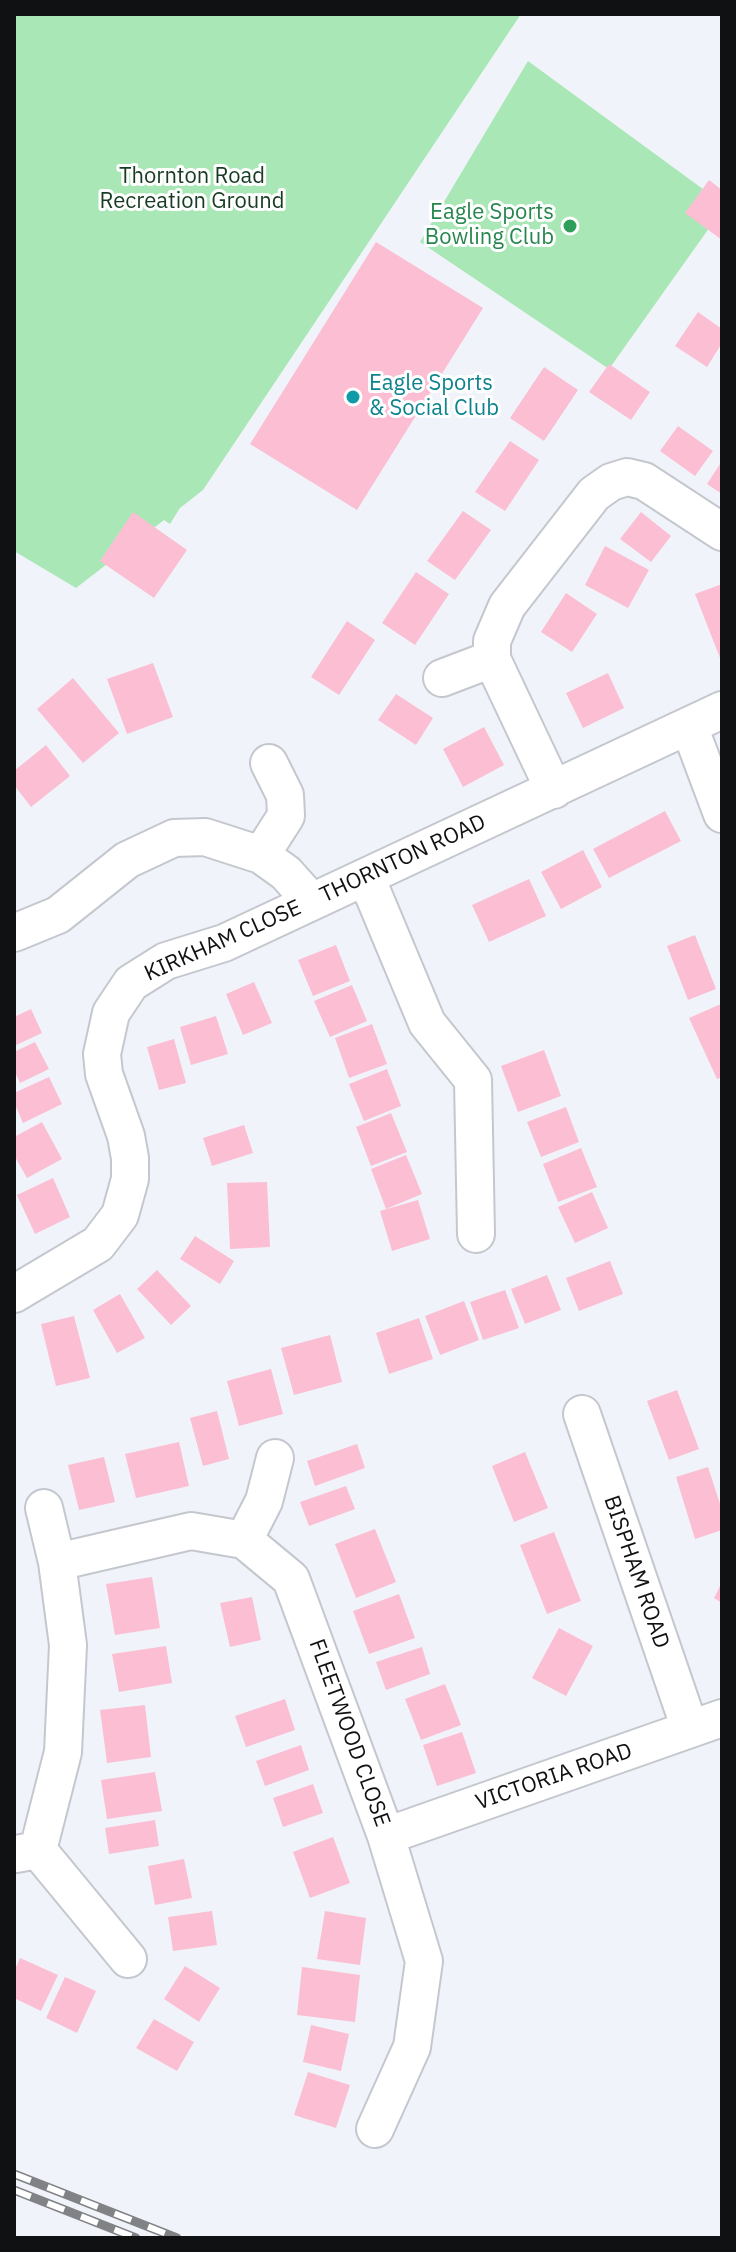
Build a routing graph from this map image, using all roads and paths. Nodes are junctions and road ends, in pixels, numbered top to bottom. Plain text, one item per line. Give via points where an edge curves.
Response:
1 (722, 532) edge
2 (492, 659) junction
3 (442, 678) dead end
4 (722, 710) edge
5 (689, 726) junction
6 (269, 763) dead end
7 (554, 790) junction
8 (722, 814) edge
9 (261, 855) junction
10 (366, 877) junction
11 (311, 901) junction
12 (14, 933) edge
13 (476, 1234) dead end
14 (14, 1294) edge
15 (582, 1414) dead end
16 (275, 1458) dead end
17 (44, 1508) dead end
18 (244, 1540) junction
19 (57, 1562) junction
20 (706, 1724) edge
21 (386, 1836) junction
22 (26, 1852) edge
23 (128, 1959) dead end
24 (375, 2129) dead end

1 - 2 street via 644,481 627,477 611,482 594,494 507,606 492,641
2 - 3 street
2 - 7 street
4 - 5 street, THORNTON ROAD
5 - 7 street, THORNTON ROAD
5 - 8 street
6 - 9 street via 285,795 286,816
7 - 10 street, THORNTON ROAD
9 - 11 street, THORNTON ROAD
9 - 12 street, THORNTON ROAD via 205,837 174,838 127,860 58,915
10 - 11 street, THORNTON ROAD
10 - 13 street via 427,1023 473,1080
11 - 14 street, KIRKHAM CLOSE via 224,943 166,961 119,998 102,1054 130,1158 120,1215 98,1244
15 - 20 street, BISPHAM ROAD
16 - 18 street via 264,1501
17 - 19 street
18 - 19 street via 191,1531
18 - 21 street, FLEETWOOD CLOSE via 291,1579
19 - 22 street via 68,1645 63,1752
20 - 21 street, VICTORIA ROAD
21 - 24 street, FLEETWOOD CLOSE via 424,1961 412,2047
22 - 23 street

